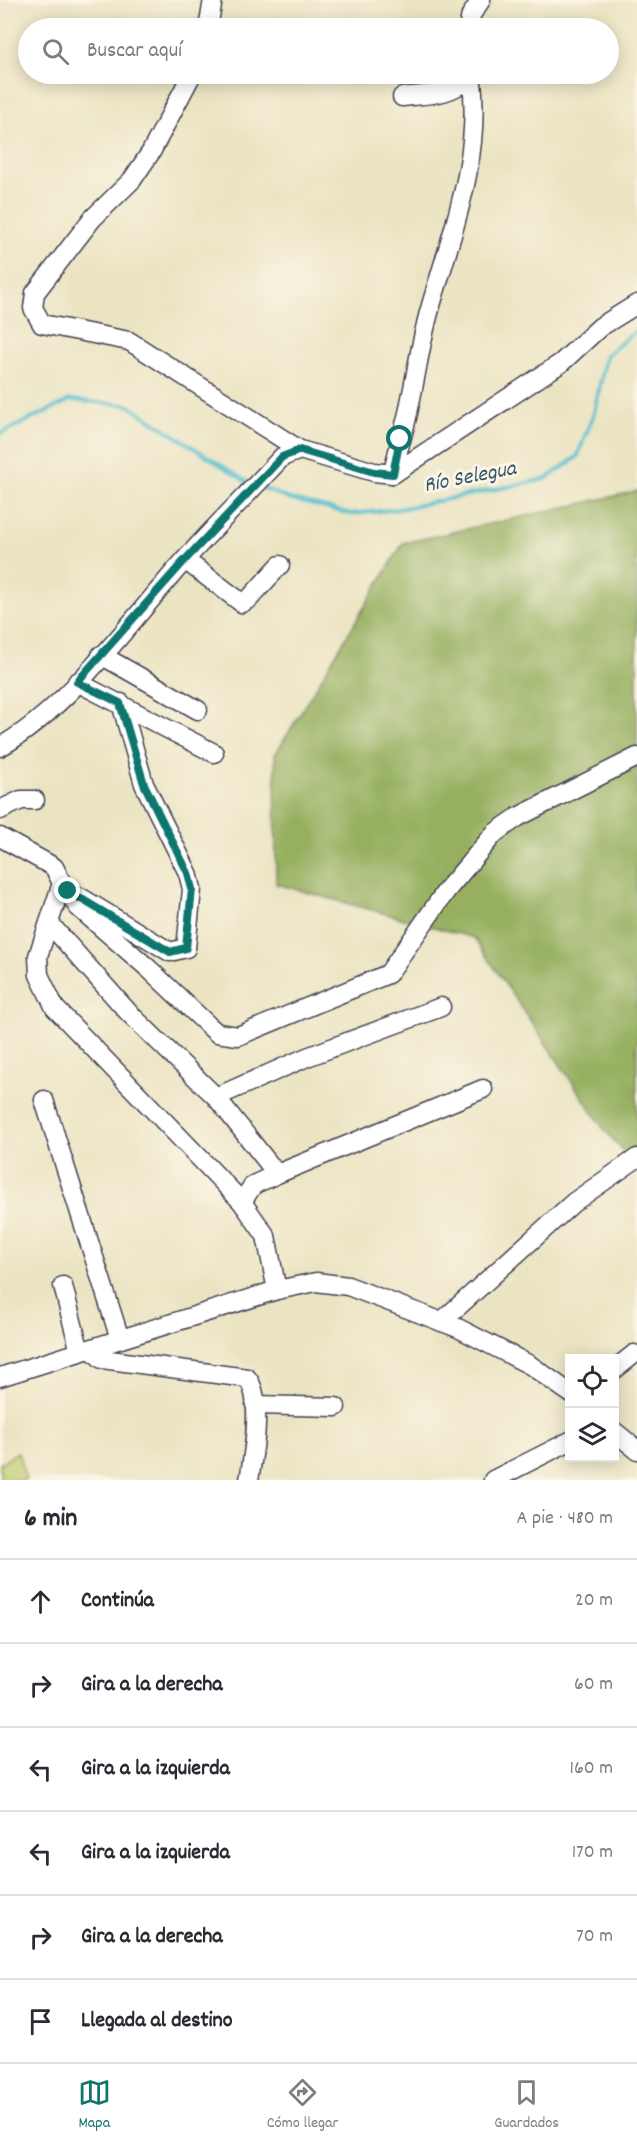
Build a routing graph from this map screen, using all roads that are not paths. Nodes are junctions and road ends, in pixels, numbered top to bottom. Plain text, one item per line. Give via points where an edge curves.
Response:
1 (213, 0) edge
2 (481, 0) edge
3 (210, 18) edge
4 (470, 18) edge
5 (187, 84) edge
6 (462, 84) edge
7 (473, 84) edge
8 (402, 97) dead end
9 (637, 304) edge
10 (300, 450) junction
11 (393, 474) junction
12 (185, 560) junction
13 (280, 565) dead end
14 (101, 655) junction
15 (77, 682) junction
16 (120, 703) junction
17 (198, 710) dead end
18 (0, 747) edge
19 (214, 753) dead end
20 (637, 757) edge
21 (35, 800) dead end
22 (0, 810) edge
23 (0, 837) edge
24 (65, 887) junction
25 (48, 923) junction
26 (441, 1007) dead end
27 (483, 1089) dead end
28 (216, 1097) junction
29 (44, 1100) dead end
30 (637, 1158) edge
31 (277, 1174) junction
32 (242, 1202) junction
33 (63, 1286) dead end
34 (278, 1290) junction
35 (441, 1322) junction
36 (120, 1339) junction
37 (86, 1351) junction
38 (634, 1354) dead end
39 (619, 1367) edge
40 (0, 1377) edge
41 (565, 1390) edge
42 (255, 1406) junction
43 (336, 1407) dead end
44 (619, 1434) edge
45 (565, 1444) edge
46 (637, 1450) edge
47 (249, 1480) edge
48 (493, 1480) edge

1 - 3 street
2 - 4 street
5 - 10 street via 132,180 92,219 35,293 33,308 42,324 129,341
6 - 8 street via 456,90
7 - 11 street via 475,126 460,212 420,344
9 - 11 street via 600,327 561,363
10 - 11 street
10 - 12 street via 282,457
12 - 13 street via 242,603
12 - 14 street
14 - 15 street
14 - 17 street
15 - 16 street
15 - 18 street via 32,725
16 - 19 street
16 - 24 street via 144,784 188,873 192,889 186,948 170,952
20 - 24 street via 518,817 495,833 446,891 388,974 238,1036 218,1033 209,1026 78,907
21 - 22 street via 21,800
23 - 24 street via 54,867
24 - 25 street
25 - 28 street via 129,1013
25 - 32 street via 38,956 39,975 55,1008
26 - 28 street via 307,1057
27 - 31 street
28 - 31 street
29 - 36 street
30 - 35 street via 574,1202
31 - 32 street via 253,1185
32 - 34 street via 266,1236
33 - 37 street
34 - 35 street via 316,1282 348,1286
34 - 36 street
35 - 41 street via 530,1365
36 - 37 street
37 - 40 street
37 - 42 street via 102,1359 247,1378
38 - 39 street
42 - 43 street
42 - 47 street
44 - 46 street
45 - 48 street

